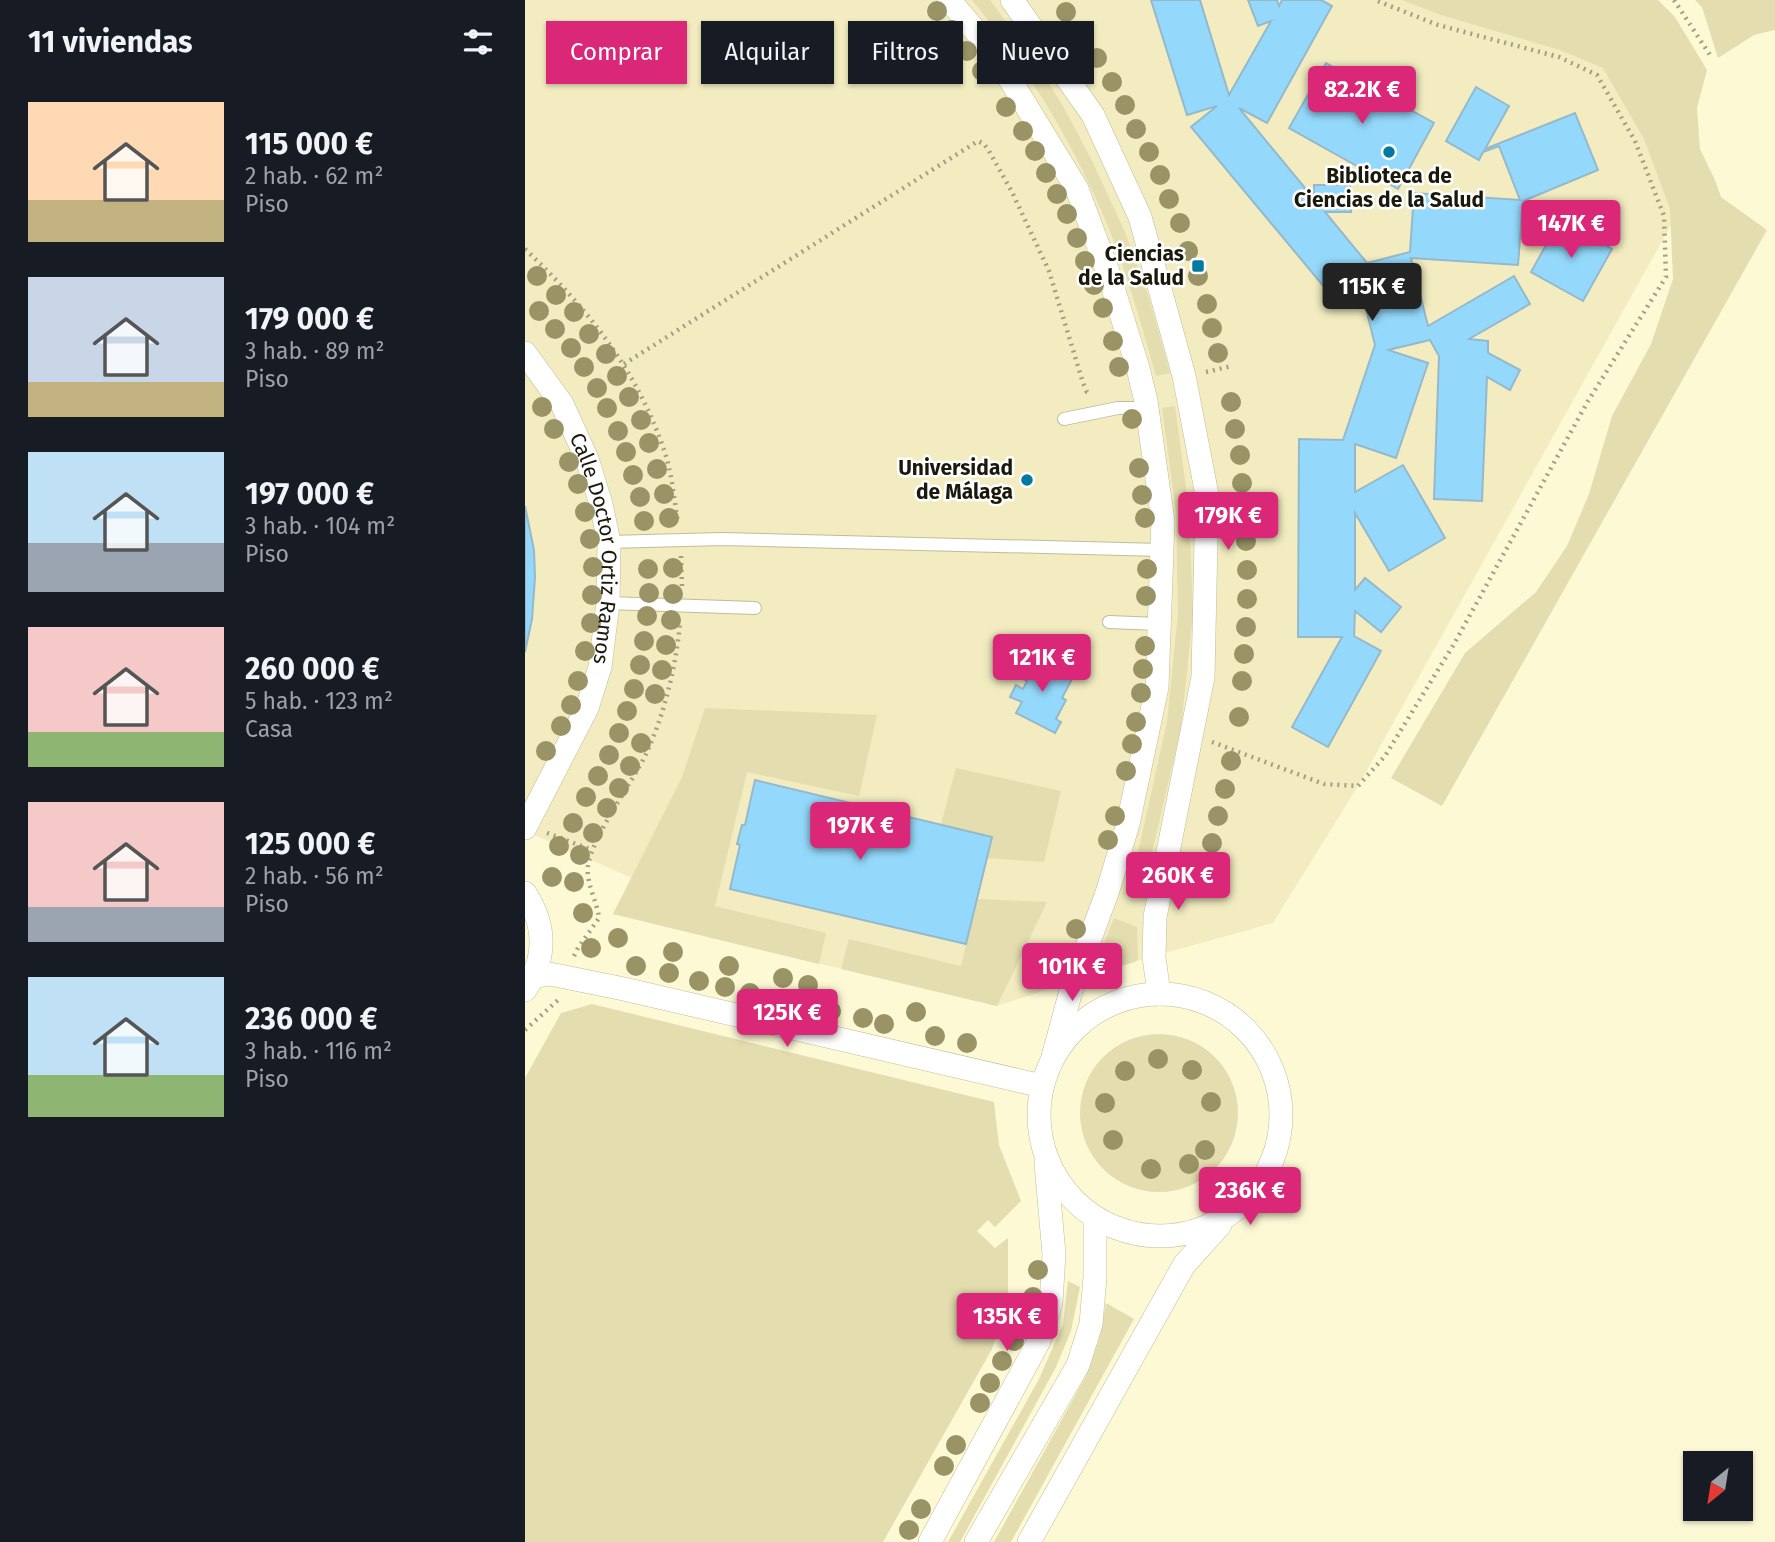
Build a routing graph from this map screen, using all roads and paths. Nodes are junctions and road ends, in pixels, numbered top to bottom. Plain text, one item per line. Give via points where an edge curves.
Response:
1 (949, 0) edge
2 (1012, 0) edge
3 (1375, 0) edge
4 (1674, 0) edge
5 (1710, 55) dead end
6 (525, 249) edge
7 (525, 353) edge
8 (624, 363) junction
9 (1232, 366) dead end
10 (1184, 376) junction
11 (1095, 395) dead end
12 (1146, 408) junction
13 (1064, 419) dead end
14 (609, 542) junction
15 (680, 542) junction
16 (1162, 550) junction
17 (608, 603) junction
18 (682, 606) junction
19 (755, 608) dead end
20 (1109, 621) dead end
21 (1159, 624) junction
22 (1192, 734) junction
23 (527, 825) edge
24 (592, 850) junction
25 (525, 893) edge
26 (566, 978) junction
27 (530, 983) edge
28 (1159, 994) junction
29 (525, 1030) edge
30 (1053, 1057) junction
31 (1042, 1086) junction
32 (1045, 1154) junction
33 (1095, 1217) junction
34 (1227, 1217) junction
35 (930, 1542) edge
36 (976, 1542) edge
37 (1029, 1542) edge

1 - 12 street via 992,50 1077,189 1108,272
2 - 10 street via 1093,115 1135,206
3 - 22 path via 1438,25 1559,57 1597,75 1635,141 1664,216 1666,277 1588,401 1454,644 1385,756 1358,786 1324,784
4 - 5 path
6 - 8 path via 581,305
7 - 14 street, Calle Doctor Ortiz Ramos via 562,404 587,458
8 - 11 path via 978,141 989,151 1030,228 1049,271 1083,383 1087,392
8 - 15 path via 664,450
9 - 10 path
10 - 22 street via 1207,495 1203,677
12 - 13 lane via 1118,408
12 - 16 street via 1163,521
14 - 15 lane
14 - 17 street, Calle Doctor Ortiz Ramos
15 - 16 lane via 721,539
15 - 18 path
16 - 21 street
17 - 18 lane
17 - 23 street, Calle Doctor Ortiz Ramos via 600,667 587,708
18 - 19 lane
18 - 24 path via 660,717 646,753
20 - 21 lane
21 - 30 street via 1157,687 1128,824
22 - 28 street via 1155,917
23 - 24 path
24 - 26 path via 589,884 599,918 578,947
25 - 27 street via 542,932 541,955
26 - 27 street via 550,974
26 - 29 path via 559,999
26 - 31 street
28 - 30 street via 1109,1004 1077,1026
28 - 34 street via 1187,996 1225,1012 1255,1039 1275,1074 1282,1114 1276,1154 1257,1189
30 - 31 street
31 - 32 street via 1039,1126
32 - 33 street via 1074,1200
32 - 35 street via 1054,1254 1051,1303 1039,1341
33 - 34 street via 1126,1231 1161,1236 1195,1231
33 - 36 street via 1091,1324 1077,1365
34 - 37 street via 1184,1265

